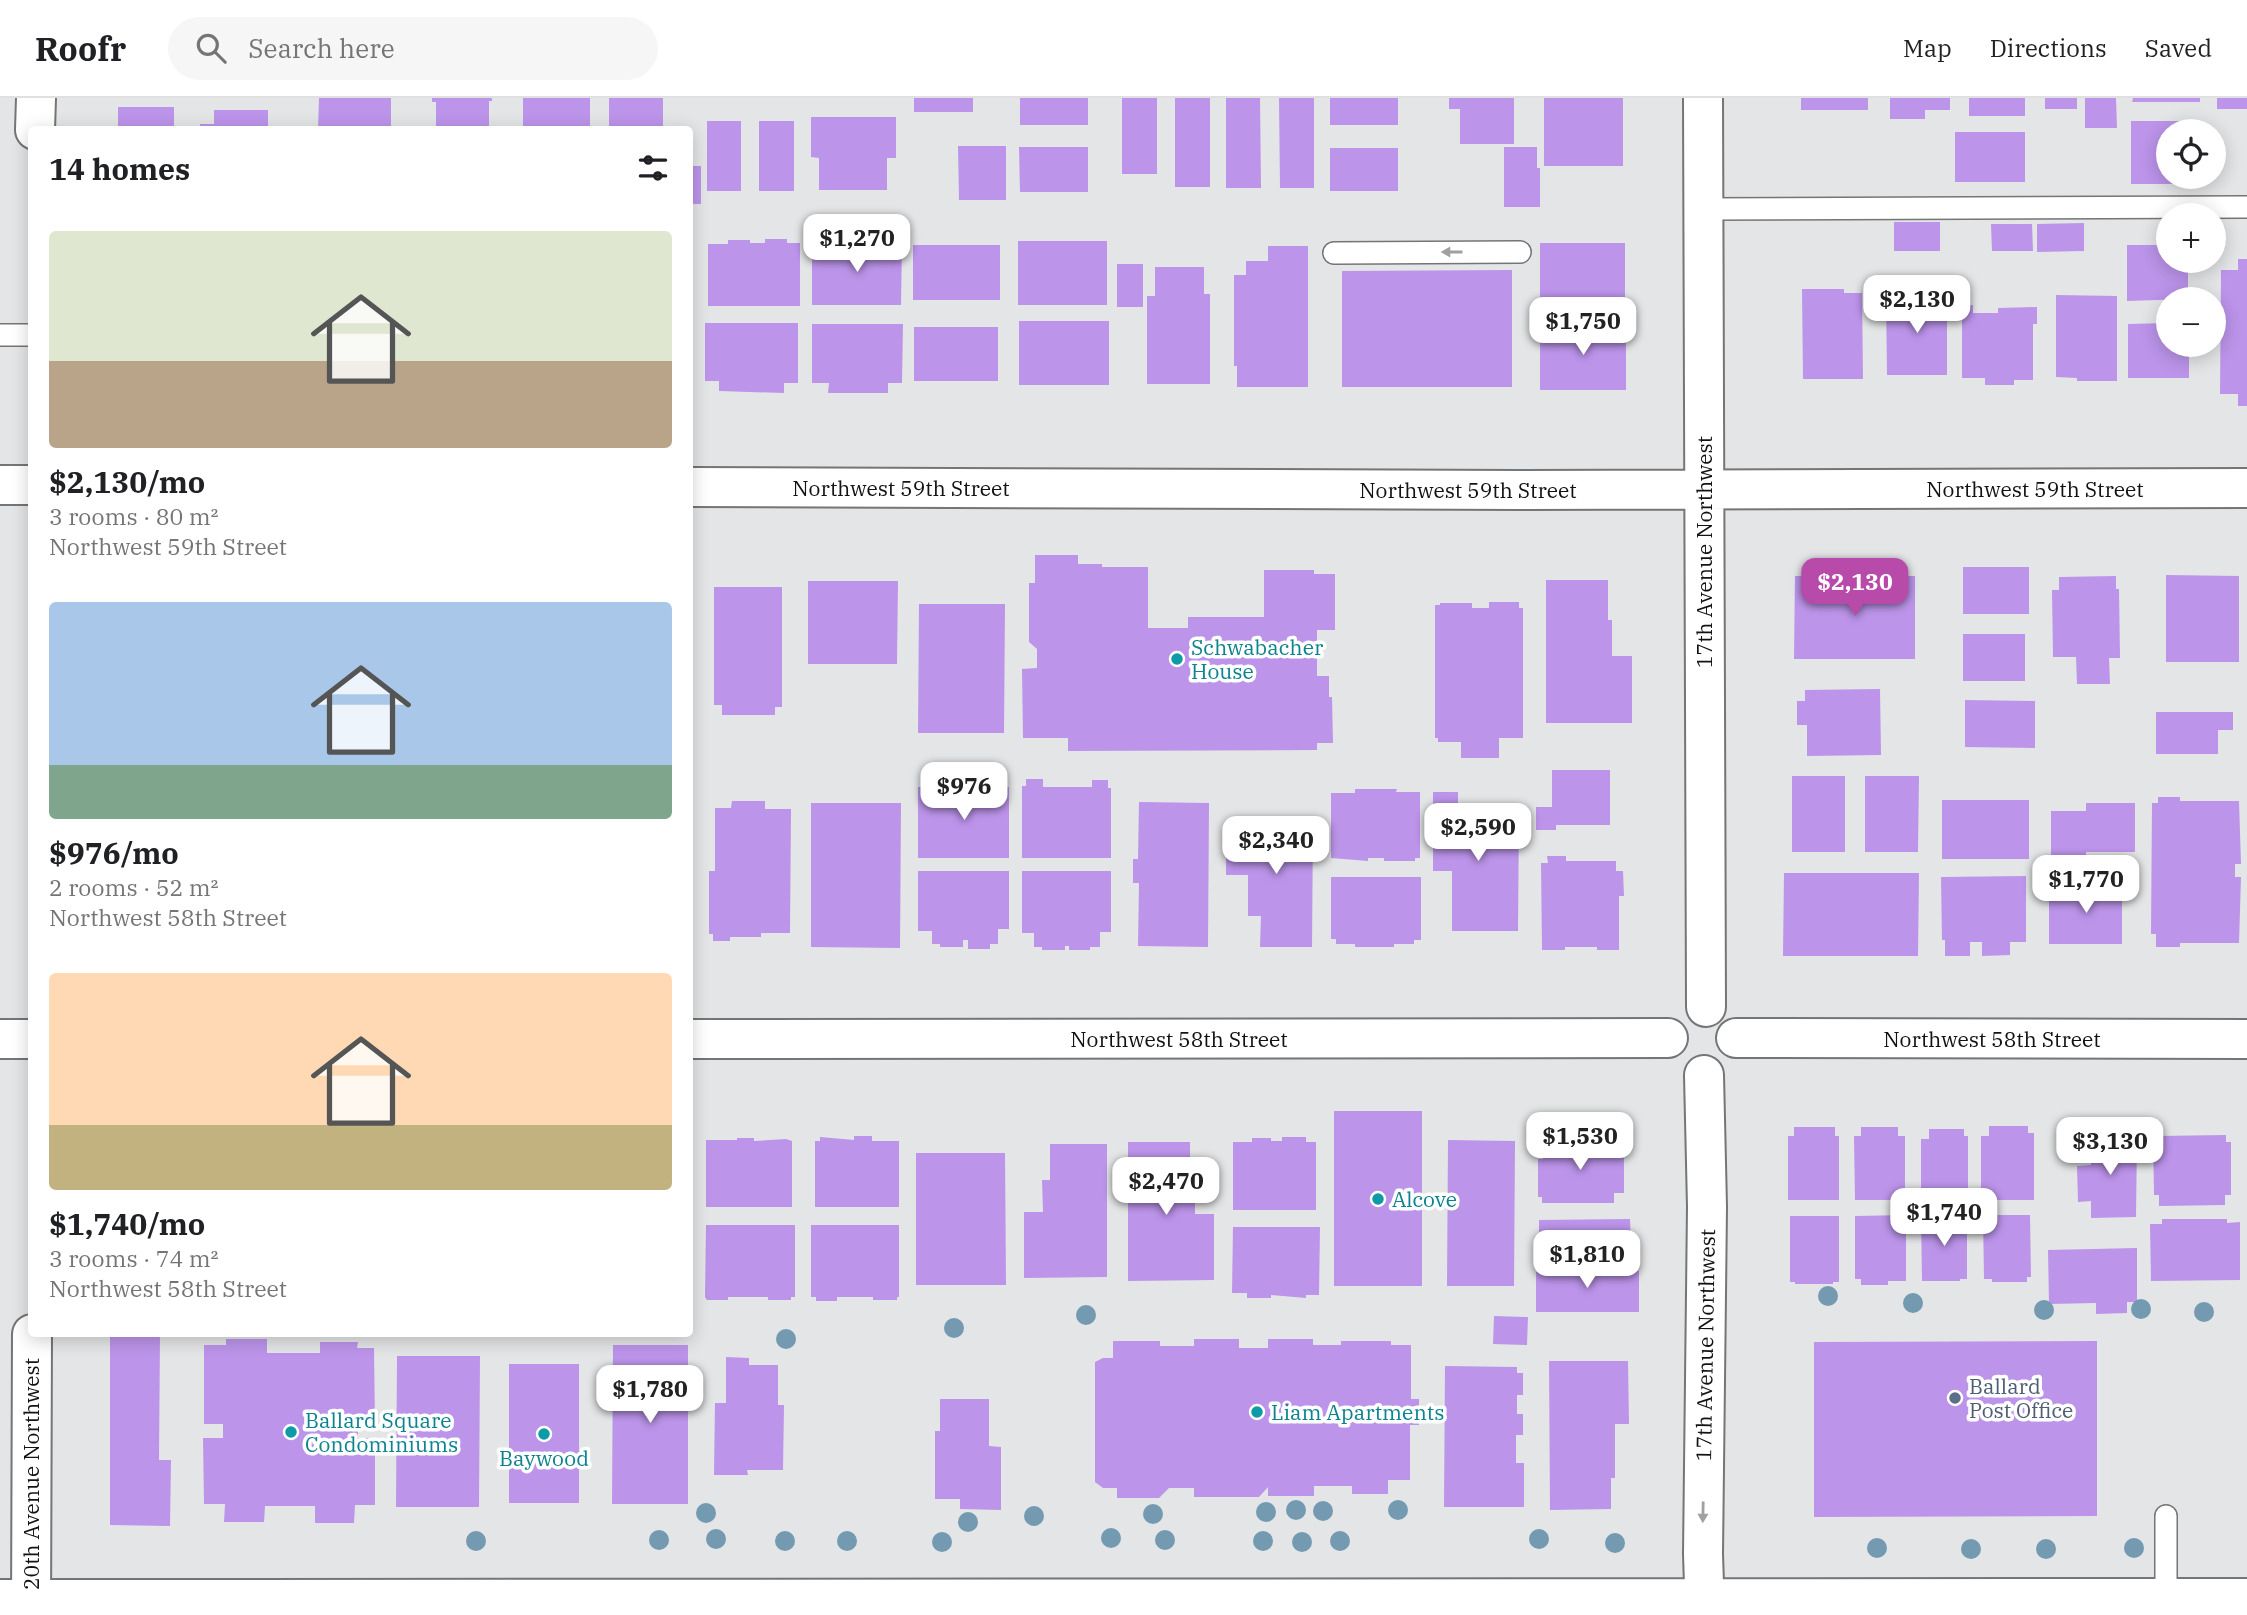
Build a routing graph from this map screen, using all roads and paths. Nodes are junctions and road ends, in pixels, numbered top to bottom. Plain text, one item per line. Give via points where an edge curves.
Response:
1 (36, 98) edge
2 (1703, 98) edge
3 (35, 126) edge
4 (2247, 207) edge
5 (1704, 209) junction
6 (1520, 252) dead end
7 (1334, 253) dead end
8 (0, 335) edge
9 (28, 335) edge
10 (0, 485) edge
11 (28, 485) edge
12 (693, 487) edge
13 (2247, 488) edge
14 (1703, 490) junction
15 (1706, 1007) junction
16 (1668, 1038) junction
17 (1736, 1038) junction
18 (0, 1039) edge
19 (28, 1039) edge
20 (693, 1039) edge
21 (2247, 1040) edge
22 (1704, 1075) junction
23 (32, 1337) edge
24 (2166, 1516) dead end
25 (2166, 1598) junction
26 (2247, 1598) edge
27 (21, 1604) edge
28 (1705, 1607) edge

1 - 3 street
2 - 5 street, 17th Avenue Northwest
4 - 5 lane
5 - 14 street, 17th Avenue Northwest
6 -> 7 lane
8 - 9 lane
10 - 11 street
12 - 14 street, Northwest 59th Street
13 - 14 street, Northwest 59th Street
14 - 15 street, 17th Avenue Northwest
15 - 16 street via 1678,1016
15 - 17 street via 1730,1020
16 - 20 street, Northwest 58th Street
16 - 22 street via 1671,1057 1678,1066
17 - 21 street, Northwest 58th Street
17 - 22 street via 1728,1064
18 - 19 street
22 -> 28 street, 17th Avenue Northwest
23 - 27 street, 20th Avenue Northwest
24 - 25 lane
25 - 26 street
25 - 28 street
27 - 28 street

